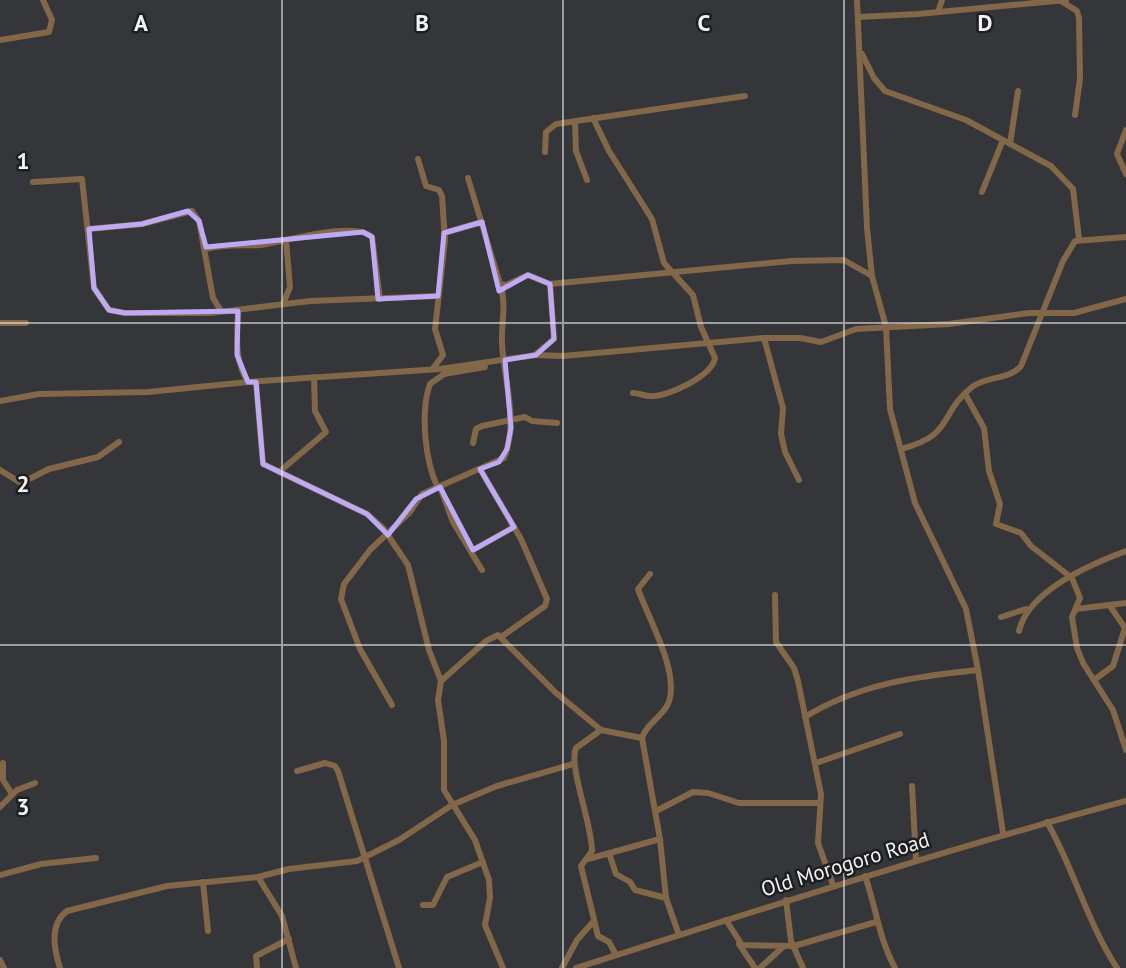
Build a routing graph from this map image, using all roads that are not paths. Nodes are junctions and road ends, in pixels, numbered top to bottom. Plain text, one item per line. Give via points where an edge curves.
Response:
1 (43, 0) edge
2 (857, 0) edge
3 (942, 0) edge
4 (1066, 0) edge
5 (1059, 1) edge
6 (938, 12) junction
7 (858, 16) junction
8 (0, 40) edge
9 (860, 49) junction
10 (1018, 91) dead end
11 (745, 96) dead end
12 (1075, 115) dead end
13 (593, 118) junction
14 (575, 122) junction
15 (1126, 130) edge
16 (1007, 142) junction
17 (545, 152) dead end
18 (418, 159) dead end
19 (1126, 174) edge
20 (468, 178) dead end
21 (587, 180) dead end
22 (33, 182) dead end
23 (982, 192) dead end
24 (482, 222) junction
25 (89, 229) junction
26 (444, 233) junction
27 (1126, 237) edge
28 (1079, 239) junction
29 (286, 240) junction
30 (206, 249) junction
31 (674, 273) junction
32 (872, 276) junction
33 (500, 284) junction
34 (551, 284) junction
35 (438, 296) junction
36 (380, 299) junction
37 (1126, 299) edge
38 (283, 304) junction
39 (221, 311) junction
40 (238, 311) junction
41 (1042, 313) junction
42 (0, 323) edge
43 (26, 323) dead end
44 (886, 327) junction
45 (764, 338) junction
46 (710, 342) junction
47 (536, 355) junction
48 (505, 361) junction
49 (434, 367) junction
50 (314, 377) junction
51 (252, 382) junction
52 (633, 393) dead end
53 (965, 394) junction
54 (0, 401) edge
55 (510, 420) junction
56 (557, 423) dead end
57 (119, 442) dead end
58 (473, 443) dead end
59 (901, 449) junction
60 (480, 469) junction
61 (0, 471) edge
62 (279, 472) junction
63 (799, 480) dead end
64 (439, 487) junction
65 (514, 527) junction
66 (388, 535) junction
67 (473, 550) junction
68 (1126, 551) edge
69 (482, 570) dead end
70 (650, 574) dead end
71 (1070, 576) junction
72 (775, 595) dead end
73 (1126, 603) edge
74 (1110, 606) junction
75 (1031, 607) junction
76 (1076, 609) junction
77 (1001, 617) dead end
78 (1019, 631) dead end
79 (501, 637) junction
80 (978, 670) junction
81 (1094, 680) junction
82 (441, 681) junction
83 (392, 705) dead end
84 (805, 717) junction
85 (601, 730) junction
86 (900, 734) dead end
87 (642, 738) junction
88 (1126, 750) edge
89 (816, 762) junction
90 (3, 764) dead end
91 (573, 764) junction
92 (297, 771) dead end
93 (35, 783) dead end
94 (912, 786) dead end
95 (12, 794) junction
96 (1126, 801) edge
97 (820, 803) junction
98 (452, 804) junction
99 (0, 807) edge
100 (656, 811) junction
101 (1047, 822) junction
102 (1003, 833) junction
103 (660, 839) junction
104 (609, 853) junction
105 (96, 858) dead end
106 (367, 859) junction
107 (586, 859) junction
108 (916, 861) junction
109 (483, 862) junction
110 (0, 875) edge
111 (865, 876) junction
112 (258, 877) junction
113 (203, 882) junction
114 (833, 885) junction
115 (666, 898) junction
116 (786, 900) junction
117 (423, 905) dead end
118 (726, 920) junction
119 (593, 922) junction
120 (876, 922) junction
121 (208, 931) dead end
122 (679, 936) junction
123 (289, 939) junction
124 (739, 944) junction
125 (785, 946) junction
126 (794, 946) junction
127 (616, 956) junction
128 (0, 960) edge
129 (593, 965) edge
130 (4, 968) edge
131 (60, 968) edge
132 (257, 968) edge
133 (296, 968) edge
134 (399, 968) edge
135 (503, 968) edge
136 (562, 968) edge
137 (576, 968) edge
138 (755, 968) edge
139 (760, 968) edge
140 (803, 968) edge
141 (895, 968) edge
142 (1117, 968) edge

1 - 8 street via 52,20 49,32
2 - 7 street
3 - 6 street
4 - 5 street
5 - 6 street
5 - 12 street via 1079,18 1080,79
6 - 7 street
7 - 9 street
9 - 16 street via 885,91 966,120
9 - 32 street via 862,155
10 - 16 street
11 - 13 street
13 - 14 street
13 - 31 street via 652,219 662,259
14 - 17 street via 550,126
14 - 21 street via 576,150
15 - 19 street via 1117,154
16 - 23 street
16 - 28 street via 1051,166 1073,189
18 - 26 street via 426,186 440,192
20 - 24 street
22 - 25 street via 82,179
24 - 26 street
24 - 33 street
25 - 30 street via 142,224 192,211
25 - 39 street via 94,288 109,310
26 - 35 street
27 - 28 street
28 - 41 street via 1070,247
29 - 30 street
29 - 36 street via 318,234 369,234
29 - 38 street via 290,287
30 - 39 street via 213,298
31 - 32 street via 791,261 844,261
31 - 34 street
31 - 46 street via 693,296
32 - 44 street
33 - 34 street via 528,275
33 - 48 street via 505,302
34 - 47 street via 554,339
35 - 36 street
35 - 49 street via 435,328 443,355
36 - 38 street
37 - 41 street via 1074,313
38 - 40 street
39 - 40 street
40 - 51 street via 237,355 240,369
41 - 44 street
41 - 53 street via 1015,372 978,383
42 - 43 street
44 - 45 street via 856,329 821,342
44 - 59 street via 890,409
45 - 46 street
45 - 63 street via 783,408 785,452
46 - 47 street
46 - 52 street via 714,364 697,380 652,397
47 - 48 street
48 - 49 street
48 - 55 street
48 - 64 street via 432,380 425,412 427,464
49 - 50 street
50 - 51 street
50 - 62 street via 315,411 326,432
51 - 54 street via 148,392 38,394
51 - 62 street via 263,464
53 - 59 street via 935,436
53 - 71 street via 984,428 989,471 1000,504 996,524 1021,533
55 - 56 street via 528,416 532,421
55 - 58 street via 478,428
55 - 60 street via 504,458
57 - 61 street via 98,457 49,469 21,483
59 - 80 street via 925,529 963,601
60 - 64 street
60 - 65 street
62 - 66 street via 368,514
64 - 66 street via 416,499
64 - 67 street via 451,517
65 - 67 street
65 - 79 street via 547,599 545,606
66 - 82 street via 412,575
66 - 83 street via 344,584 341,599 360,649
67 - 69 street
68 - 71 street
70 - 87 street via 638,589 660,640 670,697
71 - 75 street
71 - 76 street via 1080,598
72 - 84 street via 776,642 794,668
73 - 74 street
74 - 76 street
74 - 81 street via 1125,628 1113,666
75 - 77 street
75 - 78 street via 1023,615
76 - 81 street via 1073,630 1083,663
79 - 82 street via 486,641
79 - 85 street via 555,692
80 - 84 street via 906,677 829,703
80 - 102 street
81 - 88 street via 1113,710
82 - 98 street via 438,700 444,790
84 - 89 street
85 - 87 street
85 - 91 street via 576,748
86 - 89 street
87 - 100 street
89 - 97 street
90 - 95 street via 3,779
91 - 98 street
91 - 107 street via 589,819 592,851
92 - 106 street via 335,766
93 - 95 street
94 - 108 street
95 - 99 street
96 - 101 street, Old Morogoro Road
97 - 100 street via 739,803 693,792
97 - 114 street via 818,843
98 - 106 street
98 - 109 street
100 - 103 street
101 - 102 street, Old Morogoro Road
101 - 142 street
102 - 108 street, Old Morogoro Road
103 - 104 street
103 - 115 street
104 - 107 street
104 - 115 street via 616,874 635,890
105 - 110 street via 41,864
106 - 112 street
106 - 134 street
107 - 119 street via 581,866
108 - 111 street, Old Morogoro Road
109 - 117 street via 447,877 433,905
109 - 135 street via 491,890 485,925
111 - 114 street, Old Morogoro Road
111 - 120 street
112 - 113 street
112 - 123 street via 282,916
113 - 121 street
113 - 131 street via 138,891 67,911 58,920 55,933
114 - 116 street, Old Morogoro Road
115 - 122 street
116 - 118 street, Old Morogoro Road
116 - 126 street
118 - 122 street, Old Morogoro Road
118 - 124 street
119 - 127 street via 598,936
119 - 136 street
120 - 126 street
120 - 141 street
122 - 127 street, Old Morogoro Road
123 - 132 street via 256,956
123 - 133 street
124 - 125 street
124 - 138 street
125 - 126 street
125 - 139 street
126 - 140 street
127 - 129 street, Old Morogoro Road
128 - 130 street
129 - 137 street, Old Morogoro Road

